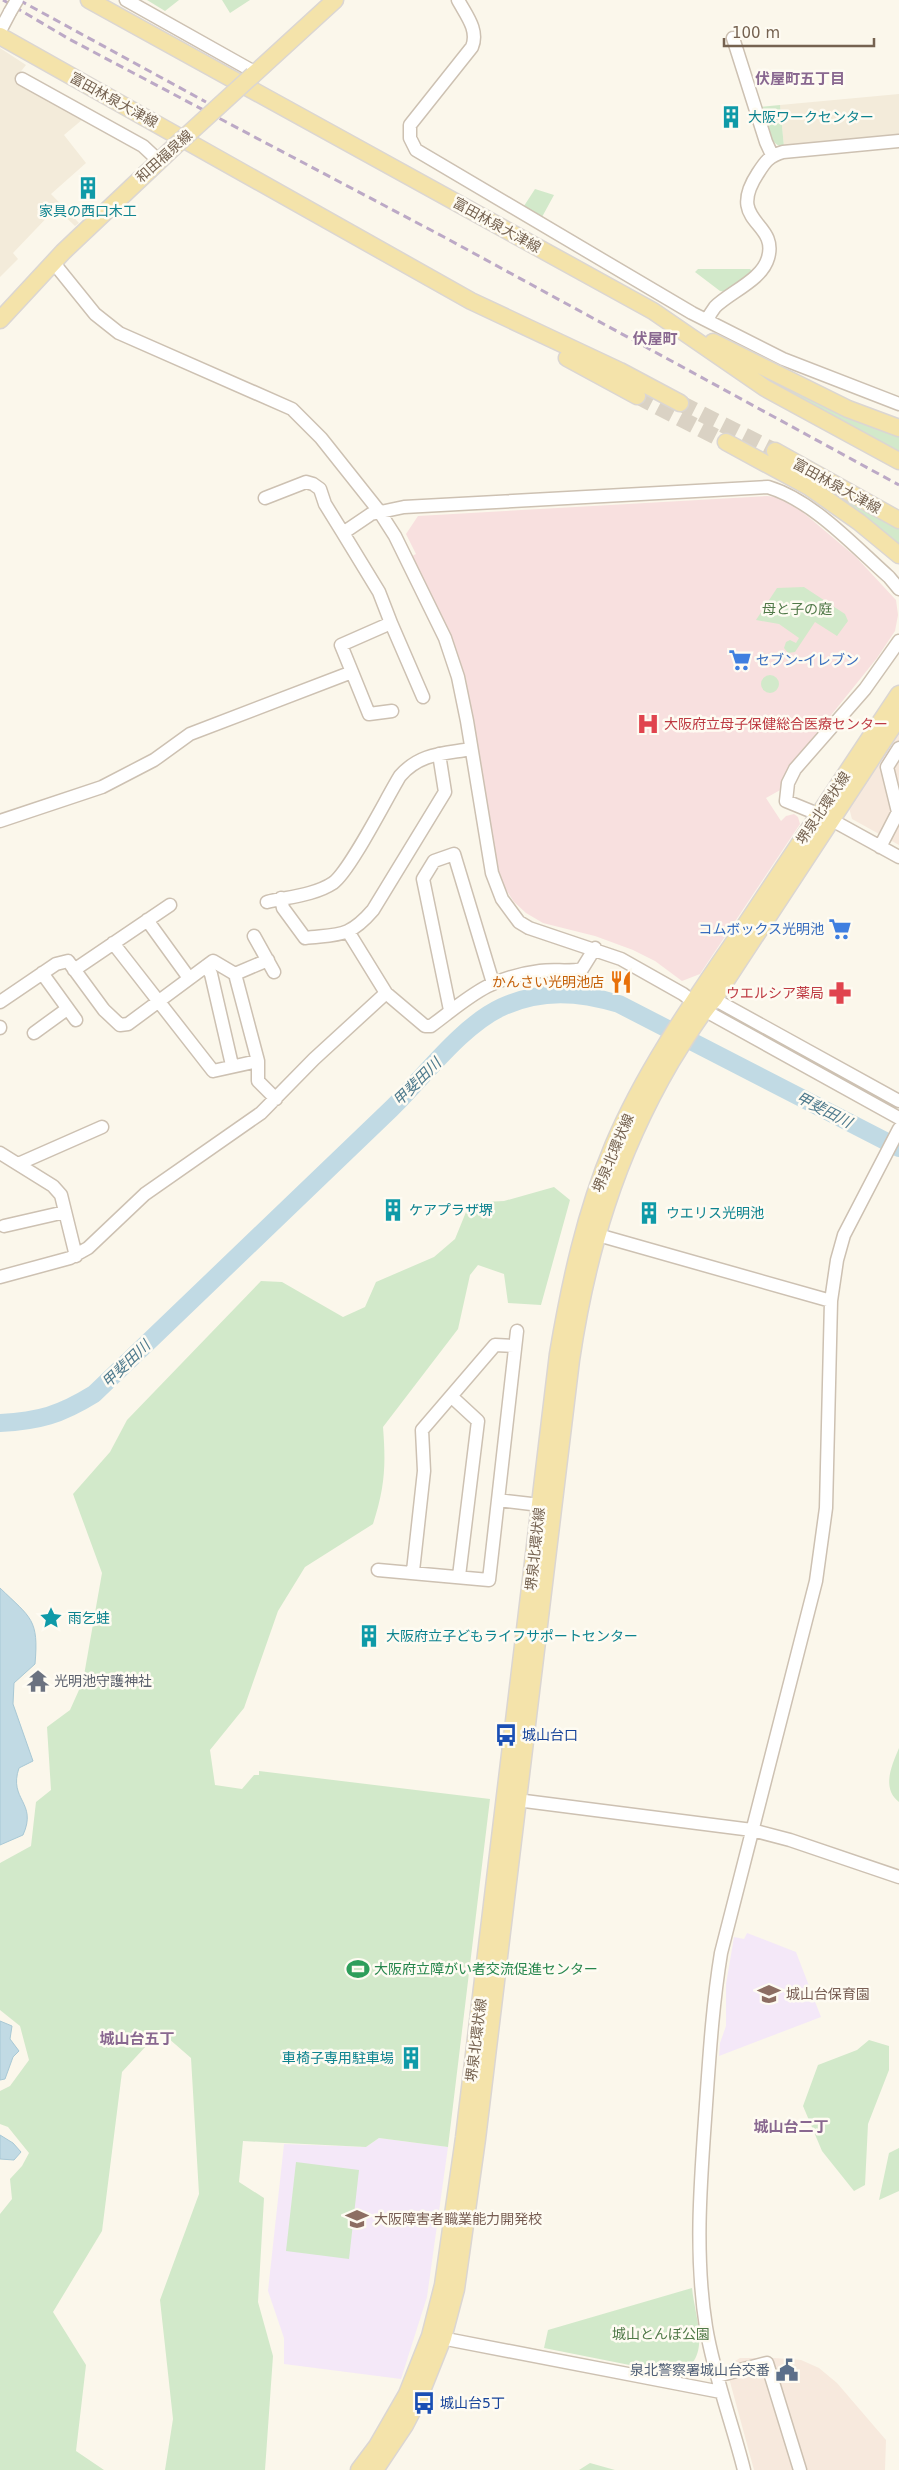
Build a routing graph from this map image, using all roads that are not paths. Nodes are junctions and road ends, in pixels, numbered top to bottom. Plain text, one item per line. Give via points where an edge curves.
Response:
1 (17, 0) edge
2 (89, 0) edge
3 (126, 0) edge
4 (336, 0) edge
5 (458, 0) edge
6 (0, 31) edge
7 (0, 36) edge
8 (733, 38) dead end
9 (254, 74) junction
10 (22, 79) dead end
11 (899, 141) edge
12 (772, 155) junction
13 (159, 160) junction
14 (53, 262) junction
15 (471, 301) junction
16 (653, 312) junction
17 (0, 320) edge
18 (707, 320) junction
19 (637, 396) tunnel mouth
20 (680, 403) tunnel mouth
21 (899, 404) edge
22 (899, 428) edge
23 (726, 442) tunnel mouth
24 (775, 451) tunnel mouth
25 (899, 461) edge
26 (271, 499) dead end
27 (380, 511) junction
28 (899, 520) edge
29 (343, 533) junction
30 (899, 555) edge
31 (899, 589) edge
32 (391, 624) junction
33 (899, 641) edge
34 (352, 672) junction
35 (899, 694) edge
36 (423, 697) dead end
37 (392, 711) dead end
38 (899, 717) edge
39 (899, 748) edge
40 (472, 749) junction
41 (439, 754) junction
42 (825, 817) junction
43 (0, 821) edge
44 (880, 847) junction
45 (899, 857) edge
46 (280, 898) junction
47 (267, 902) dead end
48 (170, 905) dead end
49 (147, 920) junction
50 (349, 933) junction
51 (254, 936) dead end
52 (113, 943) junction
53 (595, 948) junction
54 (206, 966) junction
55 (74, 970) junction
56 (42, 973) junction
57 (234, 974) junction
58 (189, 978) junction
59 (493, 983) junction
60 (386, 993) junction
61 (158, 1001) junction
62 (0, 1002) edge
63 (704, 1003) junction
64 (67, 1008) junction
65 (450, 1010) junction
66 (76, 1020) dead end
67 (34, 1033) dead end
68 (258, 1061) junction
69 (232, 1065) junction
70 (276, 1100) junction
71 (899, 1101) edge
72 (899, 1118) edge
73 (102, 1127) dead end
74 (899, 1130) edge
75 (0, 1153) edge
76 (18, 1164) junction
77 (65, 1212) junction
78 (4, 1226) dead end
79 (590, 1232) junction
80 (76, 1256) junction
81 (0, 1277) edge
82 (832, 1301) junction
83 (517, 1330) dead end
84 (514, 1346) junction
85 (452, 1397) junction
86 (498, 1500) junction
87 (540, 1505) junction
88 (378, 1570) dead end
89 (413, 1571) junction
90 (459, 1576) junction
91 (511, 1799) junction
92 (752, 1830) junction
93 (899, 1877) edge
94 (437, 2337) junction
95 (717, 2376) junction
96 (721, 2392) junction
97 (358, 2470) edge
98 (375, 2470) edge
99 (744, 2470) edge
100 (800, 2470) edge

1 - 6 street, bridge
2 - 16 main road, 富田林泉大津線
3 - 9 street
4 - 9 main road, 和田福泉線
5 - 18 street via 475,39 410,126 410,138 416,150
7 - 15 main road, 富田林泉大津線
8 - 12 street
9 - 13 main road, 和田福泉線, bridge
10 - 13 street via 143,146
11 - 12 street
12 - 18 street via 751,183 746,198 750,215 764,232 770,247 768,260 760,272 715,308
13 - 14 main road, 和田福泉線
14 - 17 main road, 和田福泉線
14 - 27 street via 95,314 119,333 292,408 321,438
15 - 19 main road
15 - 20 main road, 富田林泉大津線
16 - 22 main road via 848,409
16 - 25 main road, 富田林泉大津線 via 765,388
18 - 21 street via 783,359
23 - 30 main road via 809,487
24 - 28 main road, 富田林泉大津線
26 - 29 street via 306,482 313,484 320,489 325,504
27 - 29 street
27 - 31 street via 404,507 768,487 812,510
27 - 40 street via 445,638 458,677
29 - 32 street via 379,592
32 - 34 street via 341,645
32 - 36 street via 413,660
33 - 42 street via 865,689 795,769 788,783 786,801
34 - 37 street via 369,714
34 - 43 street via 190,734 154,760 102,787
35 - 42 main road, 堺泉北環状線
38 - 42 main road, 堺泉北環状線
39 - 44 street via 887,767 898,812
40 - 41 street
40 - 53 street via 492,873 502,899 519,922 529,928
41 - 46 street via 421,758 400,776 334,882 319,890
41 - 50 street via 445,792 373,910
42 - 44 street
42 - 63 main road, 堺泉北環状線
44 - 45 street
46 - 47 street
46 - 50 street via 283,908 305,938
48 - 49 street
49 - 52 street
49 - 58 street
50 - 60 street
51 - 57 street via 271,966
52 - 55 street
52 - 61 street
53 - 59 street via 582,969 539,971
53 - 63 street
54 - 57 street via 213,961
54 - 58 street
54 - 69 street
55 - 56 street via 68,962 56,964
55 - 61 street via 104,1010 120,1025 128,1024
56 - 62 street
56 - 64 street
57 - 68 street
58 - 61 street
59 - 65 street
59 - 65 street via 454,854 434,861 424,879
60 - 65 street via 425,1026 431,1026
60 - 70 street via 314,1059
61 - 69 street via 213,1071
63 - 71 street
63 - 72 street
63 - 79 main road, 堺泉北環状線 via 644,1084 614,1145
64 - 66 street
64 - 67 street
68 - 69 street
68 - 70 street via 258,1081
70 - 80 street via 238,1131 145,1194
73 - 76 street
74 - 82 street via 844,1235
75 - 76 street
76 - 77 street via 53,1186 61,1195
77 - 78 street
77 - 80 street
79 - 82 street
79 - 87 main road, 堺泉北環状線 via 569,1286
79 - 91 main road, 堺泉北環状線
80 - 81 street
82 - 92 street via 826,1508 816,1581
83 - 84 street
84 - 85 street via 495,1345
84 - 86 street
85 - 89 street via 422,1430 424,1471
85 - 90 street via 478,1421
86 - 87 street
86 - 90 street via 489,1580
87 - 91 main road, 堺泉北環状線
88 - 89 street
89 - 90 street
91 - 92 street
91 - 94 main road, 堺泉北環状線
92 - 93 street
92 - 95 street via 721,1953 713,2006 698,2218 706,2328
94 - 96 street
94 - 97 main road, 堺泉北環状線 via 377,2446
94 - 98 main road, 堺泉北環状線 via 405,2425
95 - 96 street
95 - 100 street via 767,2362
96 - 99 street

